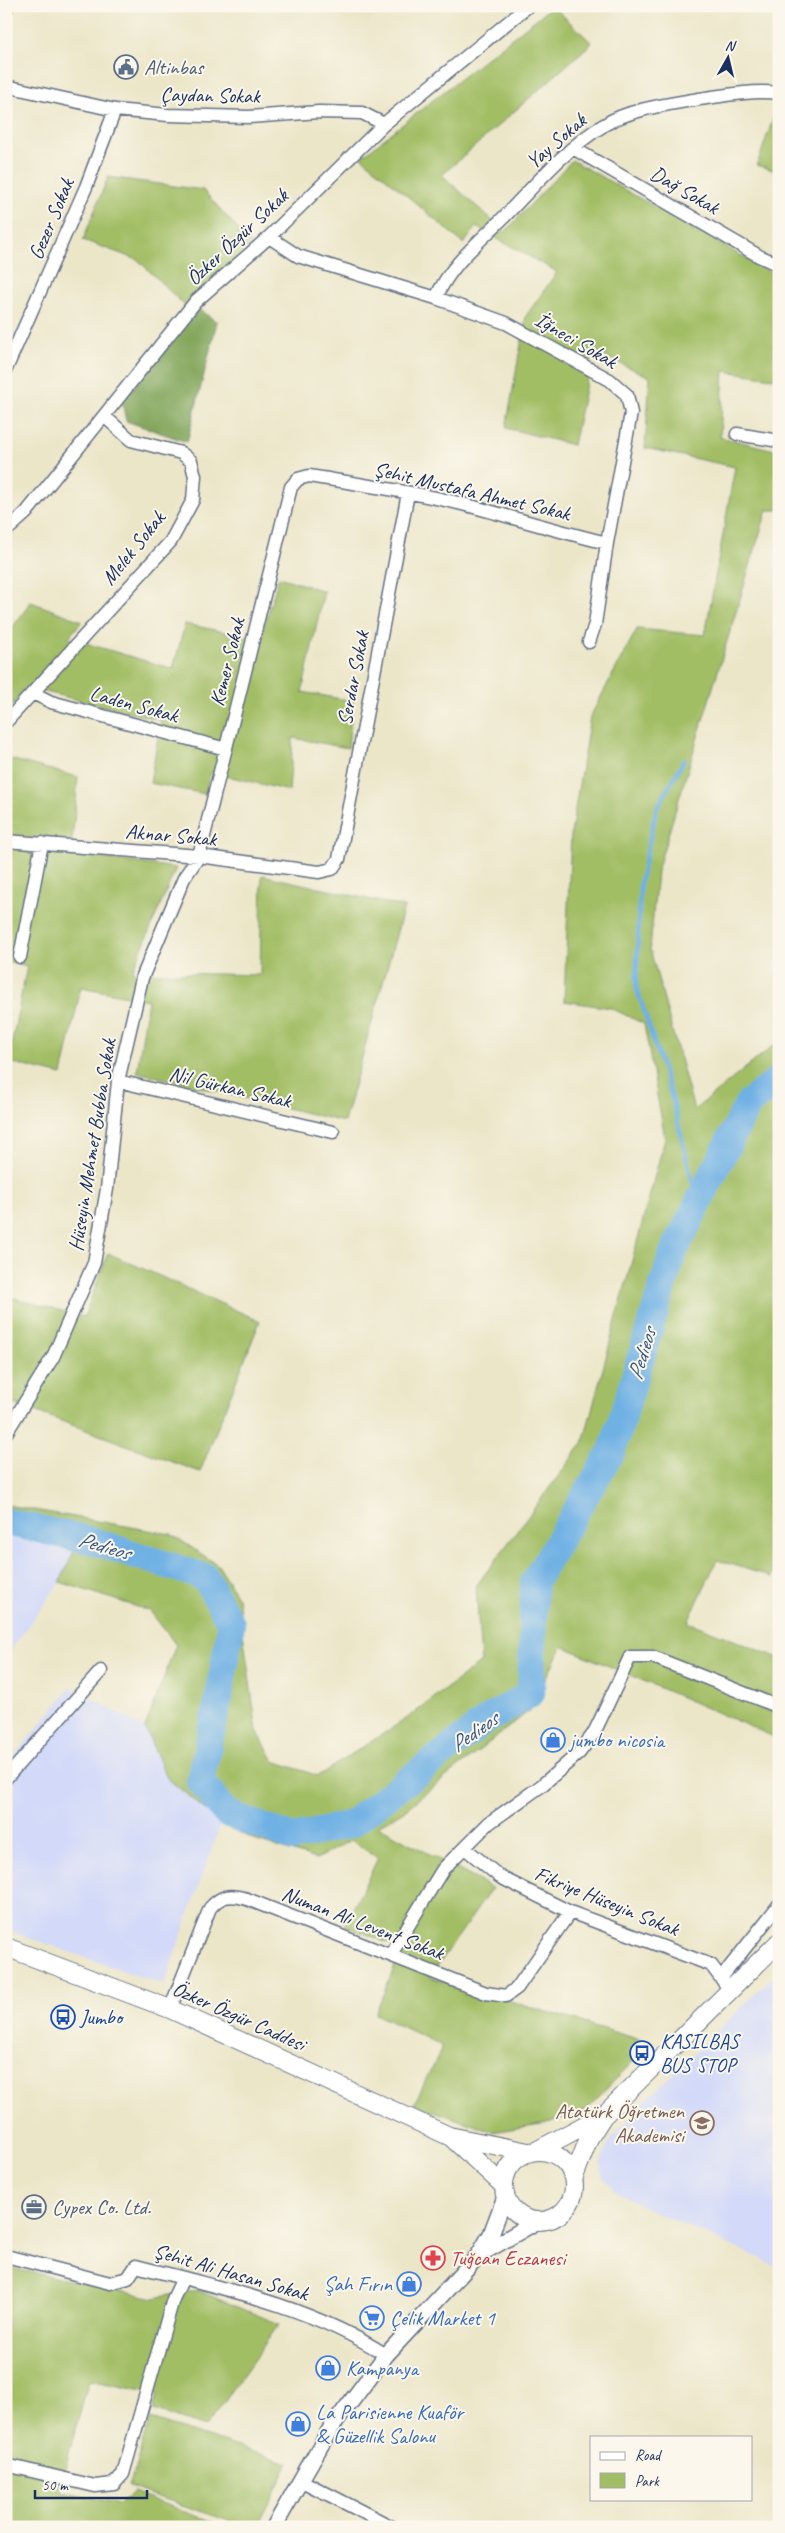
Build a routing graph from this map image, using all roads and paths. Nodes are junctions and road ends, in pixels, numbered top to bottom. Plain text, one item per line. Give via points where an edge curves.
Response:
1 (528, 6) edge
2 (6, 86) edge
3 (779, 93) edge
4 (115, 110) junction
5 (384, 124) junction
6 (572, 148) junction
7 (269, 237) junction
8 (779, 265) edge
9 (436, 298) junction
10 (6, 369) edge
11 (104, 416) junction
12 (737, 434) dead end
13 (779, 441) edge
14 (298, 479) joint
15 (408, 493) junction
16 (6, 531) edge
17 (607, 543) junction
18 (588, 642) dead end
19 (33, 693) junction
20 (6, 722) edge
21 (226, 749) junction
22 (6, 841) edge
23 (42, 844) junction
24 (199, 856) junction
25 (332, 869) joint
26 (20, 956) dead end
27 (118, 1081) junction
28 (333, 1132) dead end
29 (6, 1433) edge
30 (101, 1670) dead end
31 (779, 1707) edge
32 (6, 1778) edge
33 (466, 1849) junction
34 (779, 1905) edge
35 (570, 1912) junction
36 (779, 1942) edge
37 (6, 1947) edge
38 (391, 1954) junction
39 (726, 1984) junction
40 (170, 2009) junction
41 (603, 2116) junction
42 (449, 2136) junction
43 (532, 2152) junction
44 (574, 2177) junction
45 (504, 2191) junction
46 (536, 2222) junction
47 (6, 2256) edge
48 (478, 2256) junction
49 (183, 2278) junction
50 (386, 2356) junction
51 (6, 2465) edge
52 (300, 2480) junction
53 (274, 2527) edge
54 (392, 2527) edge

1 - 5 street, Özker Özgür Sokak
2 - 4 street, Çaydan Sokak
3 - 6 street, Yay Sokak via 732,94 654,107 606,124
4 - 5 street, Çaydan Sokak via 168,116 240,117 362,113
4 - 10 street, Gezer Sokak via 86,187
5 - 7 street, Özker Özgür Sokak
6 - 8 street, Dağ Sokak
6 - 9 street, Yay Sokak via 472,248 445,279
7 - 9 street, İğneci Sokak via 298,256
7 - 11 street, Özker Özgür Sokak via 196,302
9 - 17 street, İğneci Sokak via 506,323 610,380 627,395 631,413
11 - 16 street, Özker Özgür Sokak via 26,513
11 - 19 street, Melek Sokak via 132,440 181,453 190,461 196,476 193,500 171,541
12 - 13 street
14 - 15 street, Şehit Mustafa Ahmet Sokak via 309,476
14 - 21 street, Kemer Sokak via 291,487
15 - 17 street, Şehit Mustafa Ahmet Sokak
15 - 25 street, Serdar Sokak via 339,858
17 - 18 street, İğneci Sokak via 595,624
19 - 20 street, Melek Sokak
19 - 21 street, Laden Sokak via 58,704
21 - 24 street, Kemer Sokak
22 - 23 street, Aknar Sokak
23 - 24 street, Aknar Sokak
23 - 26 street
24 - 25 street, Aknar Sokak via 319,872
24 - 27 street, Hüseyin Mehmet Bubba Sokak via 184,878 142,978
27 - 28 street, Nil Gürkan Sokak
27 - 29 street, Hüseyin Mehmet Bubba Sokak via 107,1189 94,1263 53,1357
30 - 32 street
31 - 33 street via 654,1656 630,1657 594,1733 579,1753 541,1786 489,1823
33 - 35 street, Fikriye Hüseyin Sokak via 500,1878
33 - 38 street via 443,1869
34 - 39 street
35 - 38 street, Numan Ali Levent Sokak via 517,1988 506,1996 486,1993
35 - 39 street, Fikriye Hüseyin Sokak via 712,1965
36 - 39 main road
37 - 40 main road, Özker Özgür Caddesi
38 - 40 street, Numan Ali Levent Sokak via 247,1899 226,1896 210,1908
39 - 41 main road
40 - 42 main road, Özker Özgür Caddesi
41 - 43 main road
41 - 44 main road via 589,2138
42 - 43 main road, Özker Özgür Caddesi
42 - 45 main road, Özker Özgür Caddesi via 491,2172
43 - 44 main road via 548,2152 560,2157
43 - 45 main road via 511,2165 505,2175
44 - 46 main road via 573,2200 566,2210 556,2218
45 - 46 main road via 517,2214
45 - 48 street via 491,2234
46 - 48 street
47 - 49 street, Şehit Ali Hasan Sokak via 110,2284 128,2278 136,2266
48 - 50 street
49 - 50 street, Şehit Ali Hasan Sokak via 206,2282 316,2318 356,2336
49 - 51 street via 173,2299 122,2474 114,2484 95,2486
50 - 52 street via 329,2432
52 - 53 street
52 - 54 street

